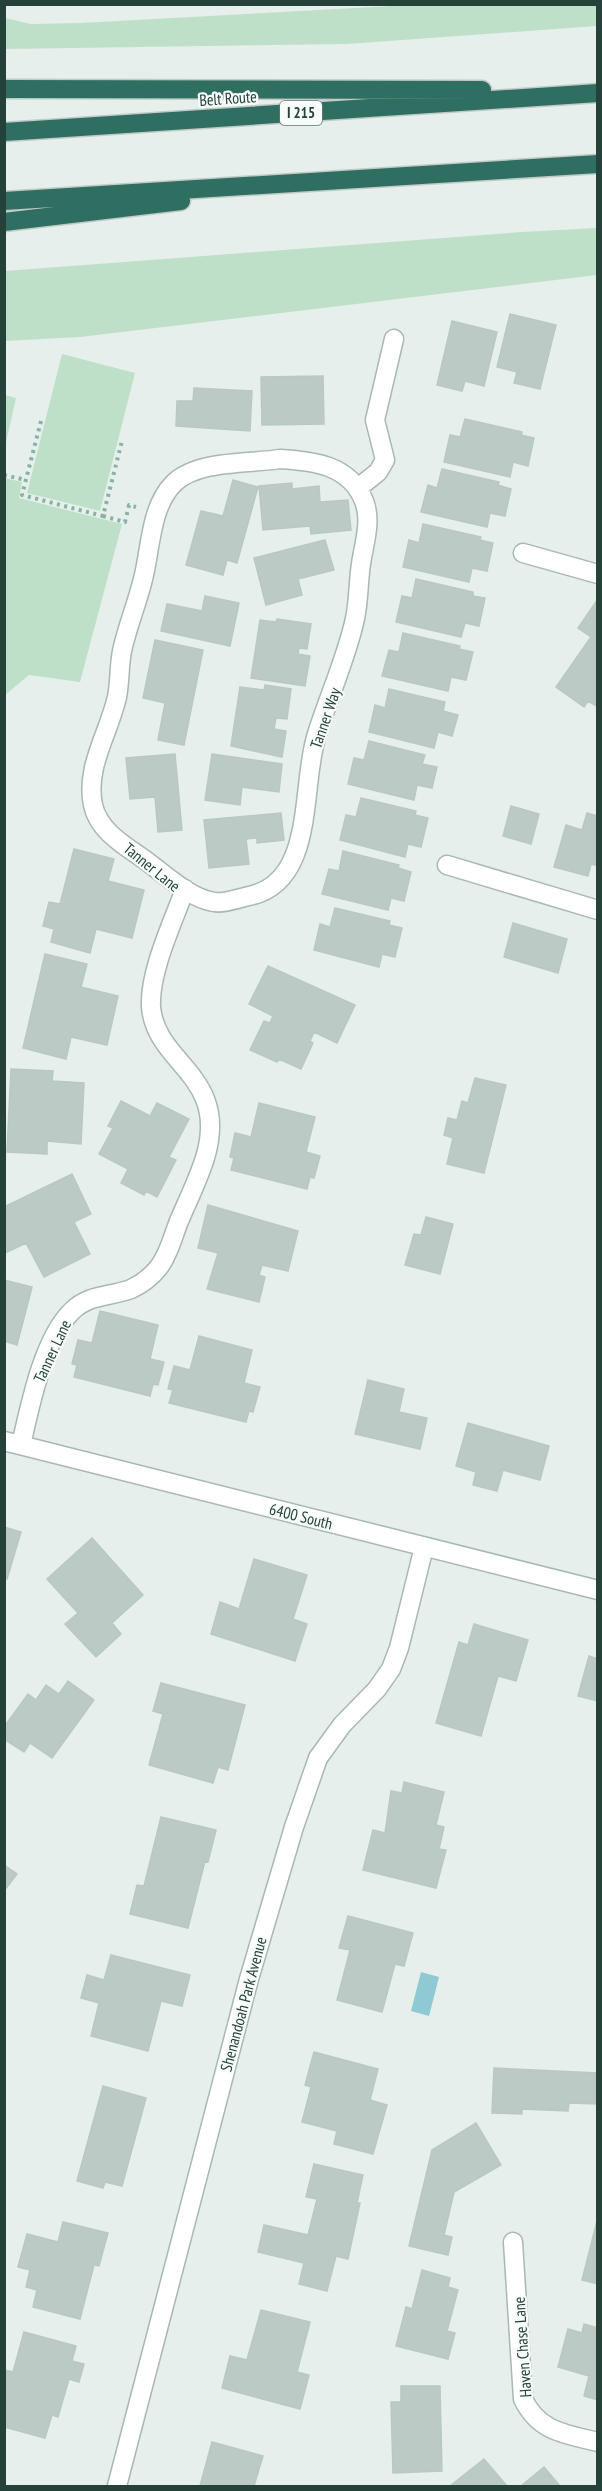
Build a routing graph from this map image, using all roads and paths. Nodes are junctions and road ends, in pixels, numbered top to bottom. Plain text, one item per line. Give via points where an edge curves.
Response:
1 (4, 89) edge
2 (597, 92) edge
3 (4, 132) edge
4 (597, 164) edge
5 (386, 177) junction
6 (4, 201) edge
7 (4, 222) edge
8 (394, 339) dead end
9 (42, 421) dead end
10 (122, 441) dead end
11 (4, 475) edge
12 (26, 480) junction
13 (358, 488) junction
14 (157, 512) junction
15 (102, 516) junction
16 (523, 553) dead end
17 (597, 573) edge
18 (447, 865) dead end
19 (184, 889) junction
20 (597, 910) edge
21 (13, 1443) edge
22 (424, 1547) junction
23 (597, 1590) edge
24 (513, 2242) dead end
25 (597, 2442) edge
26 (117, 2487) edge

1 - 2 highway
2 - 3 highway, Belt Route / I 215
4 - 5 highway
5 - 6 highway
5 - 7 highway
8 - 13 street via 375,420 385,460 378,472
9 - 12 path
10 - 15 path
11 - 12 path
12 - 15 path via 22,495
13 - 14 street, Tanner Lane via 339,471 315,462 280,459 209,466 174,483
13 - 19 street, Tanner Way via 368,520 357,611 340,673 314,741 293,861 275,884 255,895 215,902
14 - 15 path via 129,505 125,522
14 - 19 street, Tanner Lane via 144,579 122,651 117,694 94,766 92,796 104,828
16 - 17 street
18 - 20 street
19 - 21 street, Tanner Lane via 157,971 151,1007 158,1029 203,1095 210,1119 206,1155 158,1269 132,1288 87,1299 71,1311 60,1327
21 - 22 street, 6400 South
22 - 23 street, 6400 South
22 - 26 street, Shenandoah Park Avenue via 391,1669 318,1758 294,1827 249,1979
24 - 25 street, Haven Chase Lane via 523,2399 531,2416 547,2427

